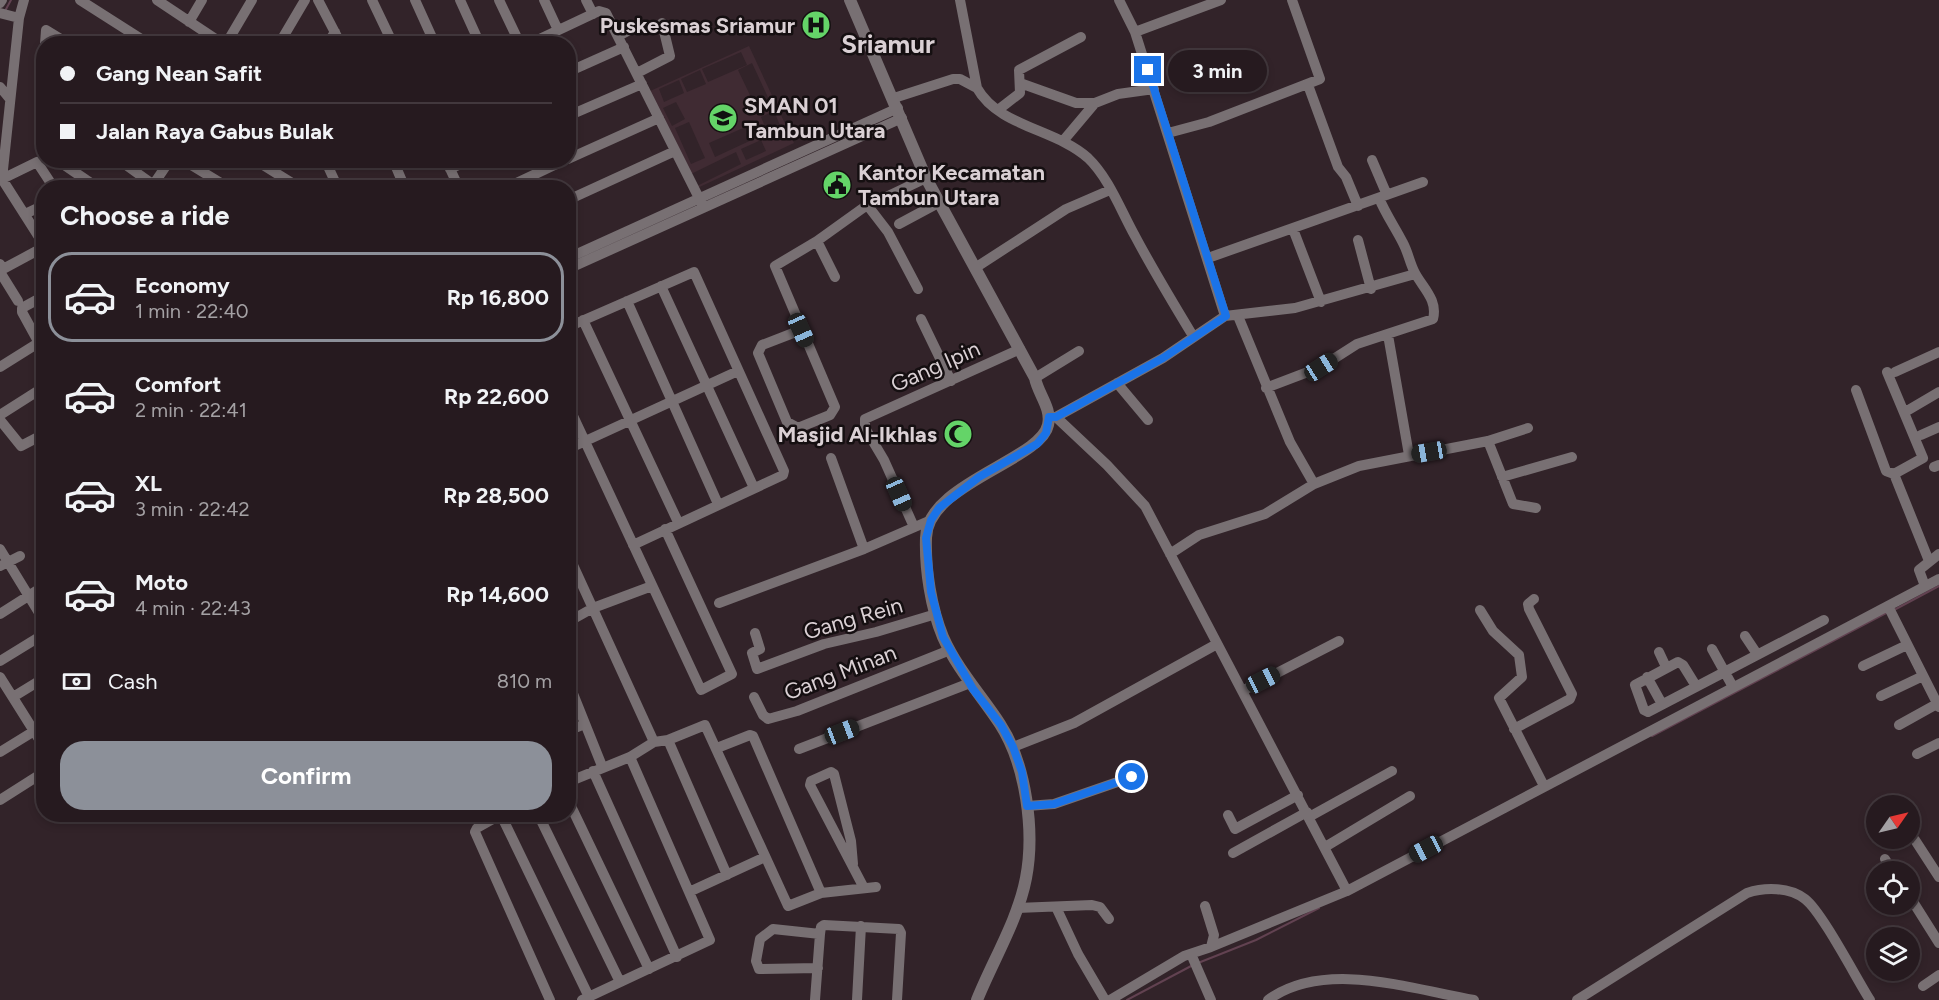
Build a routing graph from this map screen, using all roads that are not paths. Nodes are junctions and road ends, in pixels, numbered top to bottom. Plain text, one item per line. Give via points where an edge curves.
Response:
1 (24, 0) edge
2 (80, 0) edge
3 (157, 0) edge
4 (202, 0) edge
5 (252, 0) edge
6 (305, 0) edge
7 (318, 0) edge
8 (372, 0) edge
9 (415, 0) edge
10 (460, 0) edge
11 (499, 0) edge
12 (544, 0) edge
13 (586, 0) edge
14 (850, 0) edge
15 (960, 0) edge
16 (1119, 0) edge
17 (1221, 0) edge
18 (1292, 0) edge
19 (1206, 3) edge
20 (0, 13) edge
21 (593, 14) junction
22 (18, 18) junction
23 (189, 22) junction
24 (662, 23) dead end
25 (639, 25) dead end
26 (558, 30) junction
27 (335, 32) junction
28 (1136, 33) junction
29 (46, 36) edge
30 (56, 36) edge
31 (136, 36) edge
32 (211, 36) edge
33 (229, 36) edge
34 (284, 36) edge
35 (332, 36) edge
36 (337, 36) edge
37 (389, 36) edge
38 (431, 36) edge
39 (476, 36) edge
40 (516, 36) edge
41 (546, 36) edge
42 (618, 36) junction
43 (1081, 37) dead end
44 (624, 47) junction
45 (576, 68) edge
46 (637, 73) junction
47 (1020, 83) junction
48 (642, 84) junction
49 (1308, 85) junction
50 (0, 87) edge
51 (977, 88) junction
52 (1154, 89) junction
53 (10, 99) junction
54 (1095, 104) junction
55 (898, 108) junction
56 (998, 110) junction
57 (576, 113) edge
58 (659, 118) junction
59 (1168, 133) junction
60 (1063, 141) junction
61 (675, 151) junction
62 (576, 156) edge
63 (1372, 160) dead end
64 (1, 161) edge
65 (36, 162) edge
66 (69, 168) edge
67 (130, 168) edge
68 (196, 168) edge
69 (268, 168) edge
70 (550, 168) edge
71 (926, 178) junction
72 (1, 179) edge
73 (86, 180) edge
74 (146, 180) edge
75 (216, 180) edge
76 (287, 180) edge
77 (523, 180) edge
78 (1423, 182) dead end
79 (1110, 190) junction
80 (576, 196) edge
81 (1383, 196) junction
82 (701, 202) junction
83 (939, 202) junction
84 (868, 206) junction
85 (1358, 206) junction
86 (36, 209) edge
87 (25, 214) junction
88 (899, 224) dead end
89 (1293, 229) junction
90 (36, 233) edge
91 (1358, 240) dead end
92 (817, 241) junction
93 (36, 250) edge
94 (596, 251) junction
95 (576, 256) edge
96 (1208, 258) junction
97 (0, 264) edge
98 (576, 264) edge
99 (975, 268) junction
100 (0, 272) edge
101 (1415, 274) junction
102 (835, 277) dead end
103 (661, 286) junction
104 (918, 289) dead end
105 (1371, 289) junction
106 (36, 300) edge
107 (627, 301) junction
108 (18, 302) dead end
109 (1321, 302) junction
110 (1226, 316) junction
111 (1238, 316) junction
112 (921, 319) dead end
113 (584, 320) junction
114 (576, 324) edge
115 (801, 330) junction
116 (36, 333) edge
117 (1388, 335) junction
118 (1193, 336) junction
119 (36, 344) edge
120 (1020, 348) junction
121 (1079, 351) dead end
122 (1939, 352) edge
123 (2, 362) edge
124 (738, 372) junction
125 (1035, 378) junction
126 (951, 381) junction
127 (1117, 384) junction
128 (706, 386) junction
129 (1266, 388) junction
130 (1856, 390) dead end
131 (36, 392) edge
132 (1939, 392) edge
133 (672, 402) junction
134 (1905, 412) junction
135 (0, 415) edge
136 (1052, 417) junction
137 (0, 420) edge
138 (1148, 420) dead end
139 (576, 421) edge
140 (629, 421) junction
141 (1939, 427) edge
142 (1528, 428) dead end
143 (1921, 435) dead end
144 (36, 440) edge
145 (586, 441) junction
146 (1488, 441) junction
147 (576, 445) edge
148 (1409, 455) junction
149 (1572, 457) dead end
150 (831, 458) dead end
151 (1894, 474) junction
152 (1502, 477) junction
153 (1314, 483) junction
154 (754, 488) junction
155 (718, 504) junction
156 (1536, 508) dead end
157 (931, 520) junction
158 (678, 522) junction
159 (914, 527) junction
160 (665, 529) junction
161 (633, 545) junction
162 (0, 549) edge
163 (864, 549) junction
164 (1170, 554) junction
165 (1939, 554) edge
166 (20, 556) dead end
167 (1929, 561) junction
168 (4, 564) edge
169 (576, 571) edge
170 (1939, 579) edge
171 (652, 586) junction
172 (1925, 586) junction
173 (36, 591) edge
174 (28, 596) junction
175 (1534, 599) dead end
176 (719, 603) dead end
177 (36, 608) edge
178 (593, 608) junction
179 (1890, 609) junction
180 (1480, 610) dead end
181 (0, 614) edge
182 (936, 614) junction
183 (576, 618) edge
184 (1824, 620) dead end
185 (755, 633) dead end
186 (1745, 636) dead end
187 (36, 639) edge
188 (1339, 641) dead end
189 (1217, 644) junction
190 (1907, 645) junction
191 (1712, 649) dead end
192 (950, 650) junction
193 (1659, 652) dead end
194 (1758, 654) junction
195 (0, 661) edge
196 (1863, 666) dead end
197 (1666, 667) junction
198 (1725, 671) junction
199 (1923, 676) junction
200 (0, 677) edge
201 (1647, 677) junction
202 (36, 683) edge
203 (970, 683) junction
204 (1696, 686) junction
205 (1733, 687) junction
206 (1244, 690) junction
207 (1881, 696) dead end
208 (13, 697) junction
209 (754, 697) dead end
210 (576, 701) edge
211 (1662, 704) junction
212 (1938, 706) edge
213 (585, 724) junction
214 (1899, 725) dead end
215 (576, 728) edge
216 (36, 729) edge
217 (1514, 729) junction
218 (33, 731) junction
219 (36, 735) edge
220 (668, 740) junction
221 (654, 742) junction
222 (1939, 743) edge
223 (1013, 747) junction
224 (717, 748) junction
225 (799, 749) dead end
226 (0, 752) edge
227 (1917, 754) dead end
228 (630, 758) junction
229 (598, 769) junction
230 (1392, 771) dead end
231 (36, 777) edge
232 (1132, 777) dead end
233 (576, 779) edge
234 (1544, 786) junction
235 (1298, 795) junction
236 (1410, 796) dead end
237 (0, 800) edge
238 (1027, 806) junction
239 (1308, 814) junction
240 (1228, 815) dead end
241 (576, 817) edge
242 (490, 822) edge
243 (504, 822) edge
244 (542, 822) edge
245 (1235, 829) junction
246 (1245, 846) junction
247 (1325, 847) junction
248 (1920, 848) edge
249 (1233, 853) dead end
250 (765, 857) junction
251 (853, 864) junction
252 (727, 875) junction
253 (1939, 877) edge
254 (876, 887) dead end
255 (864, 888) junction
256 (1347, 891) junction
257 (689, 892) junction
258 (821, 893) junction
259 (1205, 906) dead end
260 (1017, 908) junction
261 (1056, 908) junction
262 (1920, 913) edge
263 (1109, 919) dead end
264 (861, 926) junction
265 (820, 934) junction
266 (1939, 943) edge
267 (1211, 948) junction
268 (1191, 954) junction
269 (676, 957) junction
270 (818, 968) junction
271 (649, 969) junction
272 (1939, 975) edge
273 (620, 982) junction
274 (1923, 986) dead end
275 (585, 998) edge
276 (550, 1000) edge
277 (815, 1000) edge
278 (857, 1000) edge
279 (897, 1000) edge
280 (977, 1000) edge
281 (1105, 1000) edge
282 (1110, 1000) edge
283 (1211, 1000) edge
284 (1268, 1000) edge
285 (1474, 1000) edge
286 (1577, 1000) edge
287 (1870, 1000) edge

1 - 22 street
2 - 31 street
3 - 23 street
4 - 23 street
5 - 33 street
6 - 34 street
7 - 27 street
8 - 37 street
9 - 38 street
10 - 39 street
11 - 40 street
12 - 26 street
13 - 21 street
14 - 55 street
15 - 51 street
16 - 28 street
17 - 19 street
18 - 49 street via 1321,76
19 - 28 street
20 - 22 street
21 - 26 street
21 - 42 street via 601,10 606,13
22 - 53 street
23 - 32 street
24 - 46 street via 670,56
25 - 42 street
26 - 41 street
27 - 35 street
27 - 36 street
28 - 52 street
29 - 30 street via 46,30
42 - 44 street
43 - 47 street via 1021,68 1017,72
44 - 45 street
44 - 46 street
46 - 48 street
47 - 54 street via 1069,102
47 - 56 street via 1020,93
48 - 57 street
48 - 58 street
49 - 59 street
49 - 85 street via 1338,167
50 - 53 street
51 - 55 street via 953,79
51 - 56 street
52 - 54 street via 1118,94
52 - 59 street
53 - 64 street
54 - 60 street
55 - 71 street
55 - 82 street via 847,136
56 - 60 street
58 - 61 street
58 - 62 street
59 - 96 street
60 - 79 street via 1088,159
61 - 80 street
61 - 82 street
63 - 81 street
64 - 72 street
65 - 72 street
66 - 73 street
67 - 74 street
68 - 75 street
69 - 76 street
70 - 77 street
71 - 83 street
71 - 84 street
72 - 87 street
78 - 81 street
79 - 99 street via 1066,209
79 - 118 street
81 - 85 street
81 - 101 street via 1388,221 1403,242
82 - 94 street
83 - 88 street
83 - 99 street
84 - 92 street
84 - 104 street via 888,232
85 - 89 street
86 - 87 street
87 - 90 street
89 - 96 street
89 - 109 street
91 - 105 street
92 - 102 street
92 - 115 street via 776,265 775,270
93 - 97 street via 3,269
94 - 95 street
94 - 98 street
96 - 110 street
99 - 120 street
100 - 108 street
101 - 105 street
101 - 117 street via 1426,288 1434,309 1433,319
103 - 107 street
103 - 124 street via 694,272
103 - 128 street
105 - 109 street
106 - 116 street via 22,308
107 - 113 street
107 - 133 street
109 - 111 street
110 - 111 street
110 - 118 street
111 - 129 street
112 - 126 street
113 - 114 street
113 - 140 street
115 - 115 street via 835,407 830,415 798,428 787,422 758,353 762,345
117 - 129 street via 1357,344 1321,367
117 - 148 street
118 - 127 street
119 - 123 street
120 - 125 street
120 - 126 street, Gang Ipin
121 - 125 street
122 - 134 street via 1891,372
124 - 128 street
124 - 154 street via 784,471
125 - 136 street
126 - 159 street, Gang Ipin via 867,417 865,428
127 - 136 street
127 - 138 street
128 - 133 street
128 - 154 street
129 - 153 street
130 - 151 street via 1886,471
131 - 135 street
132 - 134 street
133 - 140 street
133 - 155 street
134 - 151 street via 1923,458
136 - 157 street via 1037,444 961,490
136 - 164 street via 1107,465 1144,506
137 - 144 street via 21,446
139 - 145 street
140 - 145 street
140 - 158 street
141 - 143 street
142 - 146 street
145 - 147 street
145 - 161 street
146 - 148 street
146 - 152 street
148 - 153 street via 1359,466
149 - 152 street
150 - 163 street
151 - 167 street
152 - 156 street via 1514,505
153 - 164 street via 1265,514 1199,535
154 - 155 street
155 - 158 street
157 - 159 street
157 - 182 street via 926,538
158 - 160 street
159 - 163 street
160 - 161 street
160 - 171 street via 732,675 699,688
161 - 171 street
162 - 168 street
163 - 176 street
164 - 189 street
165 - 167 street
166 - 168 street
167 - 172 street via 1919,570
168 - 174 street
169 - 178 street
170 - 172 street
171 - 178 street
172 - 179 street
173 - 174 street
174 - 177 street
174 - 181 street
175 - 217 street via 1528,604 1529,609 1572,694
178 - 183 street
178 - 221 street
179 - 190 street
179 - 205 street
180 - 217 street via 1493,631 1519,655 1521,679 1499,698
182 - 185 street, Gang Rein via 824,644 757,669 752,653 760,649
182 - 192 street
184 - 194 street via 1784,635
186 - 194 street
187 - 195 street
188 - 206 street
189 - 206 street
189 - 223 street via 1074,723
190 - 196 street
190 - 199 street
191 - 198 street
192 - 203 street
192 - 209 street, Gang Minan via 768,719
193 - 197 street
194 - 198 street
197 - 201 street
197 - 204 street via 1681,663
198 - 204 street
198 - 205 street
199 - 207 street
199 - 212 street
200 - 208 street
201 - 211 street
201 - 211 street via 1635,685 1644,711
202 - 208 street
203 - 223 street
203 - 225 street
204 - 211 street
205 - 234 street
206 - 235 street
208 - 218 street
210 - 213 street
212 - 214 street
213 - 215 street
213 - 229 street
216 - 218 street
217 - 234 street
218 - 219 street
218 - 226 street
220 - 221 street
220 - 224 street via 705,724
220 - 252 street
221 - 228 street
222 - 227 street
223 - 238 street
224 - 250 street
224 - 258 street via 753,736
228 - 229 street
228 - 257 street
229 - 233 street
229 - 269 street
230 - 239 street
231 - 237 street
232 - 238 street via 1054,804
234 - 256 street
235 - 239 street
235 - 245 street
236 - 247 street
238 - 260 street via 1029,858
239 - 246 street
239 - 247 street
240 - 245 street
241 - 271 street
242 - 276 street via 475,832
243 - 275 street
244 - 273 street
245 - 246 street
246 - 249 street
247 - 256 street
248 - 253 street
250 - 252 street
250 - 258 street via 788,906
251 - 251 street via 851,841 831,772 810,785
251 - 255 street
252 - 257 street
254 - 255 street
255 - 258 street
256 - 267 street
257 - 269 street via 710,940
259 - 267 street via 1214,934
260 - 261 street
260 - 280 street
261 - 263 street via 1096,905
261 - 281 street
262 - 266 street
264 - 265 street via 823,925
264 - 278 street
264 - 279 street via 900,931
265 - 270 street
265 - 270 street via 773,929 760,939 756,961 759,969
267 - 268 street
268 - 282 street
268 - 283 street
269 - 271 street
270 - 277 street
271 - 273 street
272 - 274 street
273 - 275 street
284 - 285 street via 1306,982 1338,978
286 - 287 street via 1747,893 1768,888 1794,894 1811,905

